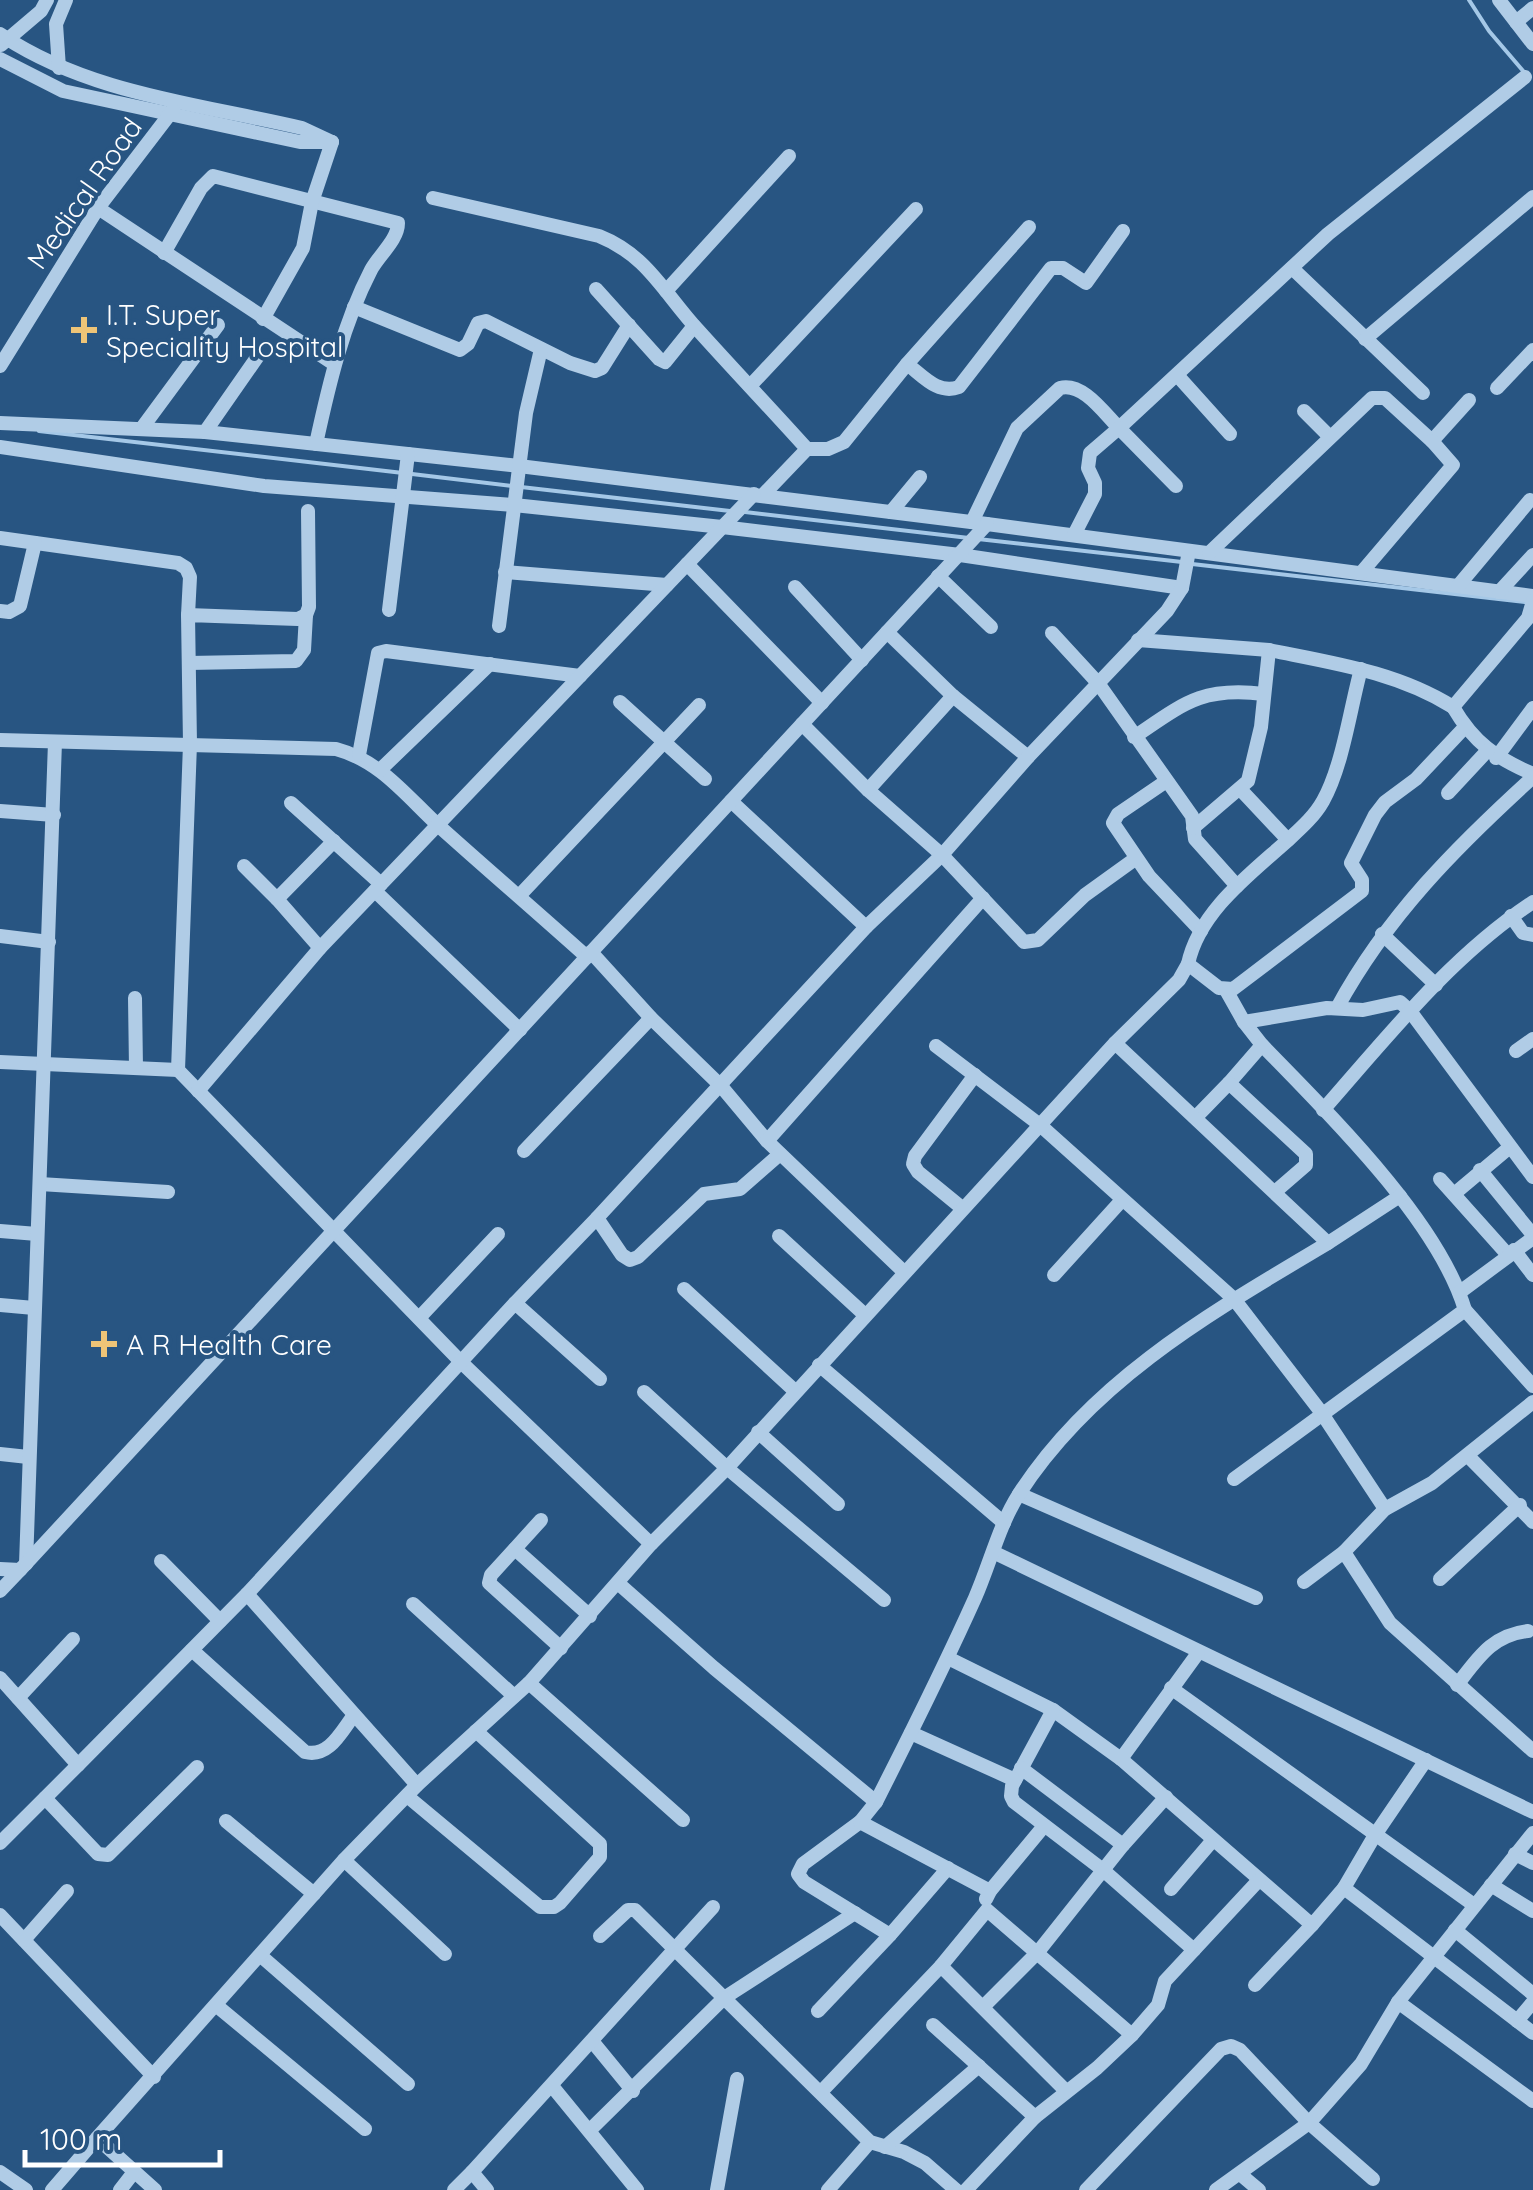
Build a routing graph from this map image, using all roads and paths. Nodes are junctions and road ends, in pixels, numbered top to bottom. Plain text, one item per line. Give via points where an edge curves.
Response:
1 (47, 0) edge
2 (66, 0) edge
3 (1500, 0) edge
4 (1533, 8) edge
5 (1516, 22) junction
6 (3, 39) edge
7 (1533, 44) edge
8 (0, 59) edge
9 (60, 68) junction
10 (1525, 77) dead end
11 (174, 107) junction
12 (790, 156) dead end
13 (1533, 197) edge
14 (433, 198) dead end
15 (312, 202) junction
16 (98, 208) junction
17 (916, 210) dead end
18 (1029, 227) dead end
19 (1123, 231) dead end
20 (164, 252) junction
21 (1292, 268) junction
22 (596, 289) dead end
23 (666, 290) junction
24 (354, 307) junction
25 (263, 319) junction
26 (218, 325) dead end
27 (628, 325) junction
28 (694, 326) junction
29 (1365, 339) junction
30 (541, 349) junction
31 (1533, 350) edge
32 (258, 356) dead end
33 (334, 364) junction
34 (907, 364) junction
35 (0, 366) edge
36 (1177, 375) junction
37 (750, 386) junction
38 (1497, 388) dead end
39 (1423, 393) dead end
40 (1468, 400) dead end
41 (1304, 411) dead end
42 (0, 423) edge
43 (142, 428) junction
44 (1119, 428) junction
45 (205, 432) junction
46 (1230, 434) dead end
47 (1330, 437) junction
48 (1432, 440) junction
49 (316, 444) junction
50 (0, 447) edge
51 (807, 449) junction
52 (408, 454) junction
53 (519, 466) junction
54 (920, 477) dead end
55 (1176, 486) dead end
56 (402, 493) junction
57 (758, 495) junction
58 (1530, 500) dead end
59 (514, 505) junction
60 (308, 511) dead end
61 (891, 512) junction
62 (730, 518) junction
63 (979, 522) junction
64 (1074, 535) junction
65 (0, 538) edge
66 (36, 544) junction
67 (967, 548) junction
68 (1210, 553) junction
69 (1533, 555) edge
70 (687, 564) junction
71 (1186, 568) junction
72 (505, 572) junction
73 (1361, 573) junction
74 (938, 576) junction
75 (666, 586) junction
76 (1458, 586) junction
77 (795, 587) dead end
78 (1499, 592) junction
79 (1531, 609) edge
80 (389, 610) dead end
81 (0, 611) edge
82 (306, 615) junction
83 (188, 616) junction
84 (499, 626) dead end
85 (992, 627) dead end
86 (887, 632) junction
87 (1052, 633) dead end
88 (1138, 640) junction
89 (1269, 650) junction
90 (862, 660) junction
91 (189, 663) junction
92 (490, 664) junction
93 (1361, 669) junction
94 (580, 676) junction
95 (1098, 682) junction
96 (1264, 694) junction
97 (953, 696) junction
98 (620, 702) dead end
99 (822, 702) junction
100 (700, 704) dead end
101 (1452, 708) junction
102 (1533, 708) edge
103 (802, 724) junction
104 (1464, 727) junction
105 (1134, 737) junction
106 (0, 740) edge
107 (55, 742) junction
108 (664, 742) junction
109 (190, 744) junction
110 (1492, 754) junction
111 (359, 756) junction
112 (1028, 757) junction
113 (380, 770) junction
114 (1533, 776) edge
115 (705, 779) dead end
116 (1165, 782) junction
117 (868, 790) junction
118 (1241, 790) junction
119 (1448, 793) dead end
120 (730, 802) junction
121 (291, 803) dead end
122 (0, 811) edge
123 (54, 815) junction
124 (438, 825) junction
125 (1193, 828) junction
126 (1288, 840) junction
127 (334, 841) junction
128 (942, 855) junction
129 (1135, 859) junction
130 (244, 866) dead end
131 (1237, 886) junction
132 (378, 887) junction
133 (519, 896) junction
134 (984, 898) junction
135 (277, 899) junction
136 (1533, 902) edge
137 (1511, 916) junction
138 (866, 927) junction
139 (1202, 930) junction
140 (1382, 934) junction
141 (1533, 935) edge
142 (0, 936) edge
143 (49, 942) junction
144 (320, 948) junction
145 (589, 954) junction
146 (1188, 964) junction
147 (1436, 984) junction
148 (1226, 990) junction
149 (136, 998) dead end
150 (1337, 1008) junction
151 (1410, 1010) junction
152 (651, 1018) junction
153 (1244, 1022) junction
154 (520, 1030) junction
155 (1533, 1039) edge
156 (1115, 1043) junction
157 (1262, 1045) junction
158 (936, 1046) dead end
159 (1516, 1051) dead end
160 (0, 1062) edge
161 (43, 1064) junction
162 (136, 1068) junction
163 (178, 1070) junction
164 (975, 1075) junction
165 (1228, 1083) junction
166 (721, 1086) junction
167 (198, 1090) junction
168 (1323, 1110) junction
169 (1196, 1117) junction
170 (1040, 1125) junction
171 (767, 1141) junction
172 (1510, 1146) junction
173 (524, 1152) dead end
174 (780, 1154) junction
175 (1480, 1170) junction
176 (1533, 1177) edge
177 (1440, 1179) dead end
178 (40, 1184) junction
179 (1276, 1191) junction
180 (168, 1192) dead end
181 (1454, 1194) junction
182 (1400, 1196) junction
183 (1122, 1200) junction
184 (962, 1208) junction
185 (597, 1218) junction
186 (334, 1230) junction
187 (0, 1231) edge
188 (37, 1234) junction
189 (498, 1234) dead end
190 (779, 1236) dead end
191 (1533, 1236) edge
192 (1328, 1243) junction
193 (1511, 1253) junction
194 (904, 1272) junction
195 (1054, 1275) dead end
196 (1533, 1275) edge
197 (684, 1290) dead end
198 (1460, 1292) junction
199 (1234, 1299) junction
200 (515, 1303) junction
201 (0, 1305) edge
202 (34, 1308) junction
203 (1466, 1310) junction
204 (865, 1314) junction
205 (419, 1318) junction
206 (461, 1362) junction
207 (819, 1365) junction
208 (600, 1379) dead end
209 (1533, 1386) edge
210 (795, 1391) junction
211 (644, 1392) dead end
212 (1533, 1402) edge
213 (1321, 1412) junction
214 (758, 1432) junction
215 (0, 1454) edge
216 (28, 1456) junction
217 (1468, 1456) junction
218 (727, 1468) junction
219 (1234, 1479) dead end
220 (1019, 1494) junction
221 (838, 1504) dead end
222 (1520, 1505) junction
223 (1385, 1509) junction
224 (541, 1520) dead end
225 (1533, 1522) edge
226 (1004, 1523) junction
227 (651, 1544) junction
228 (515, 1549) junction
229 (1344, 1552) junction
230 (995, 1553) junction
231 (161, 1561) dead end
232 (23, 1567) junction
233 (0, 1568) edge
234 (1440, 1579) dead end
235 (1304, 1582) dead end
236 (619, 1584) junction
237 (0, 1591) edge
238 (247, 1594) junction
239 (1256, 1598) dead end
240 (884, 1600) dead end
241 (413, 1604) dead end
242 (590, 1616) junction
243 (220, 1620) junction
244 (1531, 1633) edge
245 (74, 1640) dead end
246 (560, 1648) junction
247 (192, 1650) junction
248 (1198, 1654) junction
249 (948, 1658) junction
250 (0, 1678) edge
251 (528, 1683) junction
252 (1456, 1685) junction
253 (1170, 1688) junction
254 (514, 1696) junction
255 (18, 1698) junction
256 (1052, 1710) junction
257 (354, 1715) junction
258 (476, 1732) junction
259 (911, 1733) junction
260 (1533, 1751) edge
261 (1121, 1759) junction
262 (1426, 1760) junction
263 (78, 1766) junction
264 (197, 1767) dead end
265 (1018, 1774) junction
266 (412, 1791) junction
267 (1166, 1797) junction
268 (45, 1798) junction
269 (876, 1802) junction
270 (1533, 1812) edge
271 (683, 1820) dead end
272 (226, 1822) dead end
273 (860, 1822) junction
274 (1044, 1826) junction
275 (1533, 1833) edge
276 (1376, 1834) junction
277 (1213, 1840) junction
278 (0, 1844) edge
279 (1123, 1845) junction
280 (1515, 1854) junction
281 (344, 1860) junction
282 (1533, 1863) edge
283 (948, 1868) junction
284 (1103, 1870) junction
285 (1259, 1880) junction
286 (1490, 1885) junction
287 (1344, 1888) junction
288 (1171, 1889) dead end
289 (67, 1891) dead end
290 (990, 1891) junction
291 (314, 1894) junction
292 (1474, 1906) junction
293 (713, 1907) dead end
294 (987, 1910) junction
295 (1533, 1911) edge
296 (855, 1913) junction
297 (0, 1915) edge
298 (1312, 1925) junction
299 (1455, 1930) junction
300 (890, 1935) junction
301 (600, 1936) dead end
302 (24, 1940) junction
303 (674, 1949) junction
304 (1194, 1950) junction
305 (1038, 1952) junction
306 (445, 1954) dead end
307 (261, 1956) junction
308 (1434, 1956) junction
309 (942, 1966) junction
310 (1254, 1985) dead end
311 (724, 1998) junction
312 (1533, 1998) edge
313 (1398, 2002) junction
314 (217, 2006) junction
315 (984, 2006) junction
316 (818, 2011) dead end
317 (1517, 2020) junction
318 (932, 2025) dead end
319 (1533, 2033) edge
320 (1132, 2035) junction
321 (592, 2041) junction
322 (979, 2066) junction
323 (154, 2077) junction
324 (736, 2080) dead end
325 (408, 2084) dead end
326 (552, 2086) junction
327 (633, 2091) junction
328 (821, 2092) junction
329 (1066, 2092) junction
330 (1533, 2101) edge
331 (1036, 2116) junction
332 (1309, 2123) junction
333 (365, 2129) dead end
334 (590, 2130) junction
335 (97, 2138) junction
336 (878, 2144) junction
337 (0, 2172) edge
338 (134, 2172) junction
339 (472, 2172) junction
340 (1240, 2174) junction
341 (1374, 2179) dead end
342 (26, 2190) edge
343 (52, 2190) edge
344 (120, 2190) edge
345 (155, 2190) edge
346 (454, 2190) edge
347 (487, 2190) edge
348 (637, 2190) edge
349 (717, 2190) edge
350 (828, 2190) edge
351 (956, 2190) edge
352 (966, 2190) edge
353 (1086, 2190) edge
354 (1216, 2190) edge
355 (1259, 2190) edge

1 - 6 street
2 - 9 street via 56,24
3 - 5 street
4 - 5 street
5 - 7 street
6 - 9 street
8 - 11 street via 63,92
9 - 11 street
10 - 21 street
11 - 15 street via 300,142 332,142
11 - 16 street, Medical Road
12 - 23 street
13 - 29 street
14 - 23 street via 610,240 639,258
15 - 20 street via 213,176
15 - 24 street via 398,223
15 - 25 street via 303,248
16 - 20 street
16 - 35 street, Medical Road
17 - 37 street
18 - 34 street
19 - 34 street via 1086,283 1052,268 958,387 940,389
20 - 25 street
21 - 29 street
21 - 36 street
22 - 27 street
23 - 28 street
24 - 30 street via 452,348 465,348 486,321
24 - 33 street
25 - 33 street
26 - 43 street
27 - 28 street via 665,362
27 - 30 street via 595,371
28 - 37 street
29 - 39 street
30 - 53 street
31 - 38 street
32 - 45 street
33 - 49 street
34 - 51 street via 844,442
36 - 44 street
36 - 46 street
37 - 51 street
40 - 48 street
41 - 47 street
42 - 43 street
43 - 45 street
44 - 55 street
44 - 63 street via 1079,389 1060,388 1016,428
44 - 64 street via 1090,453 1096,494
45 - 49 street
47 - 48 street via 1378,396
47 - 68 street
48 - 73 street via 1453,465
49 - 52 street
50 - 56 street via 264,486
51 - 57 street
52 - 53 street
52 - 56 street
53 - 57 street
53 - 59 street
54 - 61 street
56 - 59 street
56 - 80 street
57 - 61 street
57 - 62 street
58 - 76 street
59 - 62 street
59 - 72 street
60 - 82 street
61 - 63 street
62 - 67 street
62 - 70 street
63 - 64 street
63 - 67 street
64 - 71 street
65 - 66 street
66 - 81 street via 20,606
66 - 83 street via 178,563 190,577
67 - 71 street
67 - 74 street
68 - 71 street
68 - 73 street
69 - 78 street
70 - 75 street
70 - 99 street
71 - 88 street via 1167,611
72 - 75 street
72 - 84 street
73 - 76 street
74 - 85 street
74 - 86 street
75 - 94 street
76 - 78 street
77 - 90 street
78 - 79 street
79 - 101 street
82 - 83 street
82 - 91 street via 304,650 296,661
83 - 91 street
86 - 90 street
86 - 97 street
87 - 95 street
88 - 89 street
88 - 95 street
89 - 93 street
89 - 96 street
90 - 99 street
91 - 109 street
92 - 94 street
92 - 111 street via 378,653
92 - 113 street
93 - 101 street via 1428,692
93 - 126 street via 1323,801
94 - 124 street
95 - 105 street
95 - 112 street
96 - 105 street via 1214,692
96 - 118 street via 1253,769
97 - 112 street
97 - 117 street
98 - 108 street
99 - 103 street
100 - 108 street
101 - 104 street
102 - 110 street
103 - 117 street
103 - 120 street
104 - 110 street
104 - 148 street via 1375,815 1350,863 1362,890
105 - 116 street
106 - 107 street
107 - 109 street
107 - 123 street
108 - 115 street
108 - 133 street
109 - 111 street
109 - 163 street
110 - 114 street
110 - 119 street
111 - 113 street
112 - 128 street
113 - 124 street
114 - 140 street via 1439,866
116 - 125 street via 1192,816
116 - 129 street via 1114,818 1114,830
117 - 128 street
118 - 125 street
118 - 126 street
120 - 138 street
120 - 145 street
121 - 127 street
122 - 123 street
123 - 143 street
124 - 132 street
124 - 133 street
125 - 131 street via 1195,839
126 - 131 street
127 - 132 street
127 - 135 street
128 - 134 street
128 - 138 street
129 - 134 street via 1031,943
129 - 139 street
130 - 135 street
131 - 139 street
132 - 144 street
132 - 154 street
133 - 145 street
134 - 171 street
135 - 144 street
136 - 137 street
137 - 141 street via 1523,933
137 - 147 street
138 - 166 street
139 - 146 street
140 - 147 street
140 - 150 street
142 - 143 street
143 - 161 street
144 - 167 street
145 - 152 street
145 - 154 street
146 - 148 street
146 - 156 street
147 - 151 street
148 - 153 street
149 - 162 street
150 - 151 street via 1400,1002
150 - 153 street
151 - 168 street
151 - 172 street
152 - 166 street
152 - 173 street
153 - 157 street
154 - 186 street
155 - 159 street
156 - 169 street
156 - 170 street
157 - 165 street
157 - 168 street
158 - 164 street
160 - 161 street
161 - 162 street
161 - 178 street
162 - 163 street
163 - 167 street
164 - 170 street
164 - 184 street via 914,1156 918,1172
165 - 169 street
165 - 179 street via 1306,1154 1306,1164
166 - 171 street
166 - 185 street
167 - 186 street
168 - 182 street
169 - 179 street
170 - 183 street
170 - 184 street
171 - 174 street
172 - 175 street
172 - 176 street
174 - 185 street via 740,1189 704,1194 630,1260
174 - 194 street
175 - 181 street
175 - 191 street
177 - 181 street
178 - 180 street
178 - 188 street
179 - 192 street
181 - 193 street
182 - 192 street
182 - 198 street
183 - 195 street
183 - 199 street
184 - 194 street
185 - 200 street
186 - 205 street
186 - 232 street
187 - 188 street
188 - 202 street
189 - 205 street
190 - 204 street
191 - 193 street
192 - 199 street
193 - 196 street
193 - 198 street
194 - 204 street
197 - 210 street
198 - 203 street
199 - 213 street
199 - 220 street via 1104,1394
200 - 206 street
200 - 208 street
201 - 202 street
202 - 216 street
203 - 209 street
203 - 213 street
204 - 207 street
205 - 206 street
206 - 227 street
206 - 238 street
207 - 210 street
207 - 226 street
210 - 214 street
211 - 218 street
212 - 217 street
213 - 219 street
213 - 223 street
214 - 218 street
214 - 221 street
215 - 216 street
216 - 232 street
217 - 222 street
217 - 223 street
218 - 227 street
218 - 240 street
220 - 226 street
220 - 239 street
222 - 225 street
222 - 234 street
223 - 229 street
224 - 228 street
226 - 230 street
227 - 236 street
228 - 242 street
228 - 246 street via 489,1583
229 - 235 street
229 - 252 street via 1390,1623
230 - 248 street
230 - 249 street
231 - 243 street
232 - 233 street
232 - 237 street
236 - 242 street
236 - 269 street
238 - 243 street
238 - 257 street
241 - 254 street
242 - 246 street
243 - 247 street
244 - 252 street via 1509,1633 1489,1644
245 - 255 street
246 - 251 street
247 - 257 street via 305,1752 325,1752
247 - 263 street
248 - 253 street
248 - 262 street
249 - 256 street
249 - 259 street
250 - 255 street
251 - 254 street
251 - 271 street
252 - 260 street
253 - 261 street
253 - 276 street
254 - 258 street
255 - 263 street
256 - 261 street
256 - 265 street
257 - 266 street
258 - 266 street
258 - 266 street via 600,1844 600,1858 560,1903 540,1906
259 - 265 street
259 - 269 street
261 - 267 street
262 - 270 street
262 - 276 street
263 - 268 street
264 - 268 street via 108,1855 98,1854
265 - 274 street via 1010,1796
265 - 279 street
266 - 281 street
267 - 277 street
267 - 279 street
268 - 278 street
269 - 273 street
272 - 291 street
273 - 283 street
273 - 296 street via 798,1874
274 - 284 street
274 - 290 street
275 - 280 street
276 - 287 street
276 - 292 street
277 - 285 street
277 - 288 street
279 - 284 street
280 - 282 street
280 - 286 street
281 - 291 street
281 - 306 street
283 - 290 street
283 - 300 street
284 - 304 street
284 - 305 street
285 - 298 street
285 - 304 street
286 - 292 street
286 - 295 street
287 - 298 street
287 - 308 street
289 - 302 street
290 - 294 street
291 - 307 street
292 - 299 street
293 - 303 street
294 - 305 street
294 - 309 street
296 - 300 street
296 - 311 street
297 - 302 street
298 - 310 street
299 - 308 street
299 - 312 street
300 - 316 street
301 - 303 street via 632,1909
302 - 323 street
303 - 311 street
303 - 321 street
304 - 320 street via 1165,1981 1158,2006
305 - 315 street
305 - 320 street
307 - 314 street
307 - 325 street
308 - 313 street
308 - 317 street
309 - 315 street
309 - 328 street
311 - 327 street
311 - 328 street
312 - 317 street
313 - 330 street
313 - 332 street via 1361,2064
314 - 323 street
314 - 333 street
315 - 329 street
317 - 319 street
318 - 322 street
320 - 329 street
321 - 326 street
321 - 327 street
322 - 331 street
322 - 336 street
323 - 335 street
324 - 349 street
326 - 334 street
326 - 339 street
327 - 334 street
328 - 336 street
329 - 331 street
331 - 352 street
332 - 340 street
332 - 341 street
332 - 353 street via 1230,2046
334 - 348 street
335 - 338 street
335 - 343 street
336 - 350 street
336 - 351 street via 925,2163
337 - 342 street
338 - 344 street
338 - 345 street
339 - 346 street
339 - 347 street
340 - 354 street
340 - 355 street

